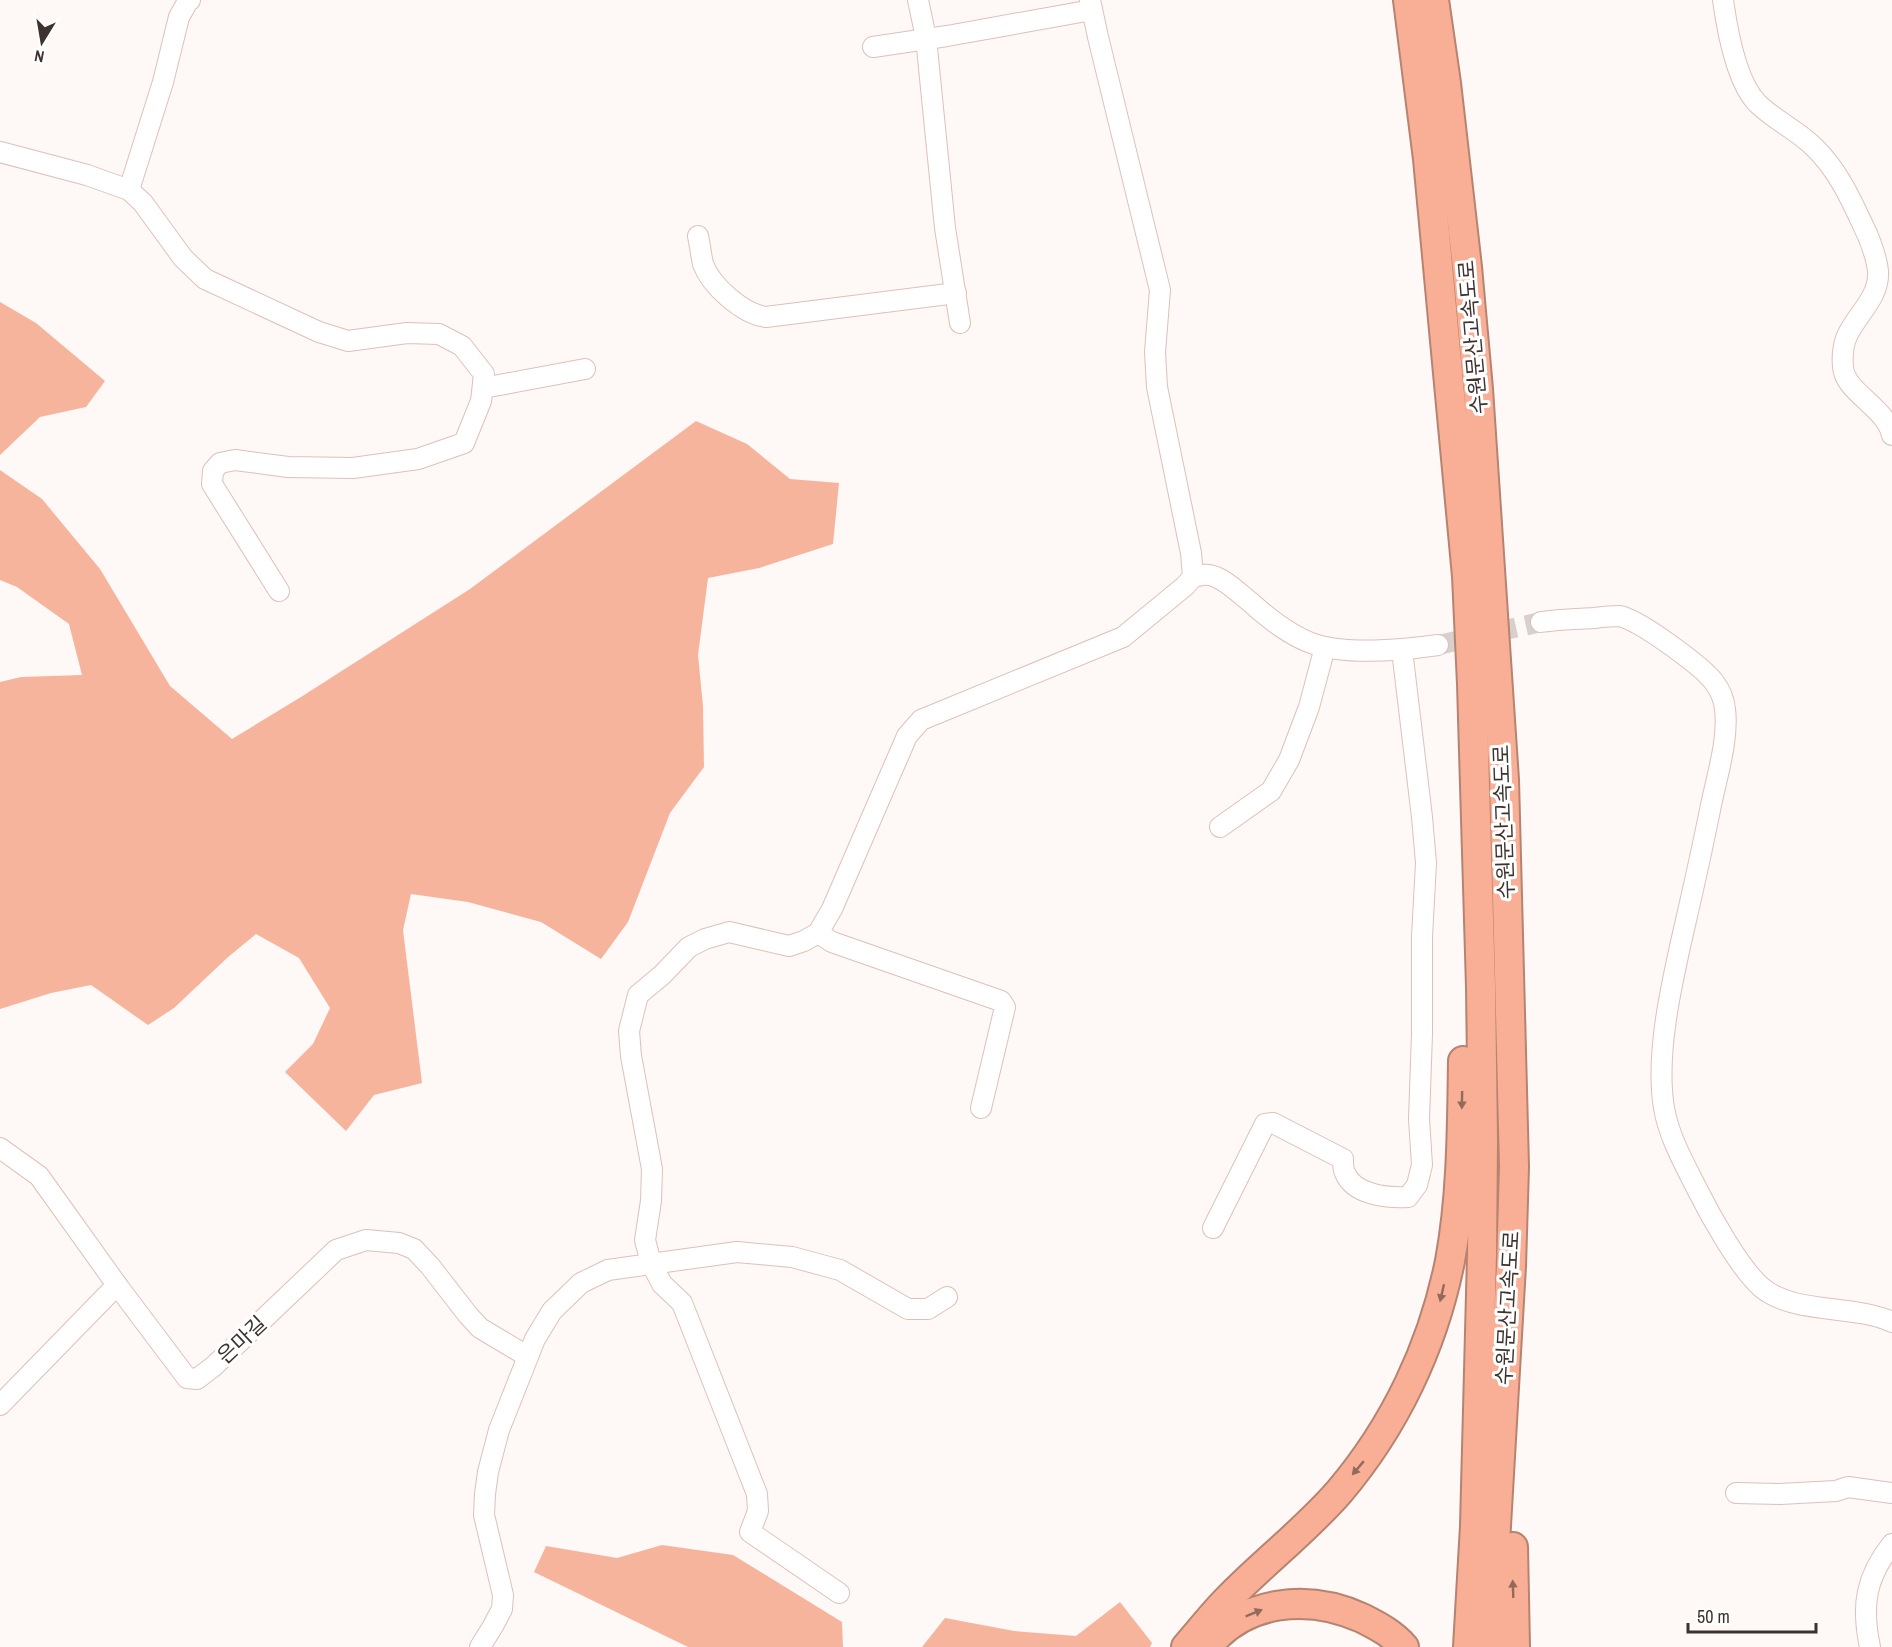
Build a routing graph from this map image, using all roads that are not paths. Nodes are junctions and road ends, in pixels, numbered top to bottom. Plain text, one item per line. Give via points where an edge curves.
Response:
1 (190, 0) edge
2 (918, 0) edge
3 (1408, 0) edge
4 (1434, 0) edge
5 (1723, 0) edge
6 (1091, 5) edge
7 (926, 38) junction
8 (873, 47) dead end
9 (0, 152) edge
10 (129, 190) junction
11 (698, 236) dead end
12 (956, 293) junction
13 (960, 323) dead end
14 (585, 369) dead end
15 (483, 388) junction
16 (1892, 435) edge
17 (1193, 577) junction
18 (279, 591) dead end
19 (1541, 622) tunnel mouth
20 (1438, 645) tunnel mouth
21 (1324, 647) junction
22 (1402, 650) junction
23 (1472, 684) junction
24 (1220, 827) dead end
25 (818, 933) junction
26 (981, 1108) dead end
27 (0, 1148) edge
28 (1214, 1227) dead end
29 (651, 1263) junction
30 (1511, 1266) junction
31 (117, 1285) junction
32 (947, 1297) dead end
33 (1892, 1322) edge
34 (527, 1356) junction
35 (0, 1405) edge
36 (1736, 1492) dead end
37 (1892, 1493) edge
38 (1892, 1544) edge
39 (839, 1593) dead end
40 (480, 1647) edge
41 (1186, 1647) edge
42 (1207, 1647) edge
43 (1404, 1647) edge
44 (1468, 1647) edge
45 (1489, 1647) edge
46 (1515, 1647) edge
47 (1869, 1647) edge

1 - 10 street via 179,17
2 - 7 street
3 - 23 highway, 수원문산고속도로 via 1428,159 1467,576
4 - 30 highway, 수원문산고속도로 via 1478,389 1504,780 1514,1167
5 - 16 street via 1728,36 1744,82 1756,102 1813,146 1838,175 1869,239 1878,271 1877,286 1848,335 1843,370 1848,382 1887,423
6 - 7 street
6 - 17 street via 1160,290 1155,352 1157,387
7 - 8 street
7 - 12 street via 944,217
9 - 10 street
10 - 15 street via 183,258 205,279 319,332 348,341 407,333 439,334 462,346 484,374
11 - 12 street via 704,265 712,279 734,303 754,316
12 - 13 street
14 - 15 street
15 - 18 street via 464,443 418,459 353,468 288,467 235,460 220,463 213,471 212,484
17 - 21 street via 1216,577 1288,631
17 - 25 street via 1123,637 921,720 907,736
19 - 33 street via 1620,616 1634,621 1698,667 1714,681 1722,695 1725,736 1666,1020 1662,1091 1671,1137 1706,1206 1745,1269 1762,1287 1788,1300 1875,1314
20 - 22 street
21 - 22 street
21 - 24 street via 1309,706 1289,760 1270,791
22 - 28 street via 1426,863 1419,1119 1422,1165 1417,1185 1408,1197 1358,1190 1345,1174 1343,1159 1273,1123 1265,1124
23 -> 41 highway via 1461,1135 1453,1238 1440,1302 1411,1379 1369,1455 1338,1493 1228,1599
23 - 44 highway, 수원문산고속도로 via 1483,1140 1475,1526
25 - 26 street via 832,942 1001,1001 1005,1007
25 - 29 street via 789,946 729,932 705,939 689,947 638,995 629,1031 652,1169 645,1240
27 - 31 street, 은마길 via 39,1176
29 - 32 street via 737,1252 763,1253 840,1270 909,1309 928,1309
29 - 34 street via 608,1270 581,1283 552,1311
29 - 39 street via 662,1284 682,1303 757,1494 758,1510 750,1532
30 - 45 highway, 수원문산고속도로
46 -> 30 highway
31 - 34 street, 은마길 via 187,1378 197,1379 336,1250 366,1240 399,1243 414,1249 480,1328
31 - 35 street
34 - 40 street via 499,1430 486,1483 484,1515 503,1595 502,1609
36 - 37 street via 1836,1491 1848,1487
38 - 47 street via 1872,1575 1865,1613
42 -> 43 highway via 1239,1619 1269,1607 1301,1603 1329,1606 1354,1615 1378,1626

